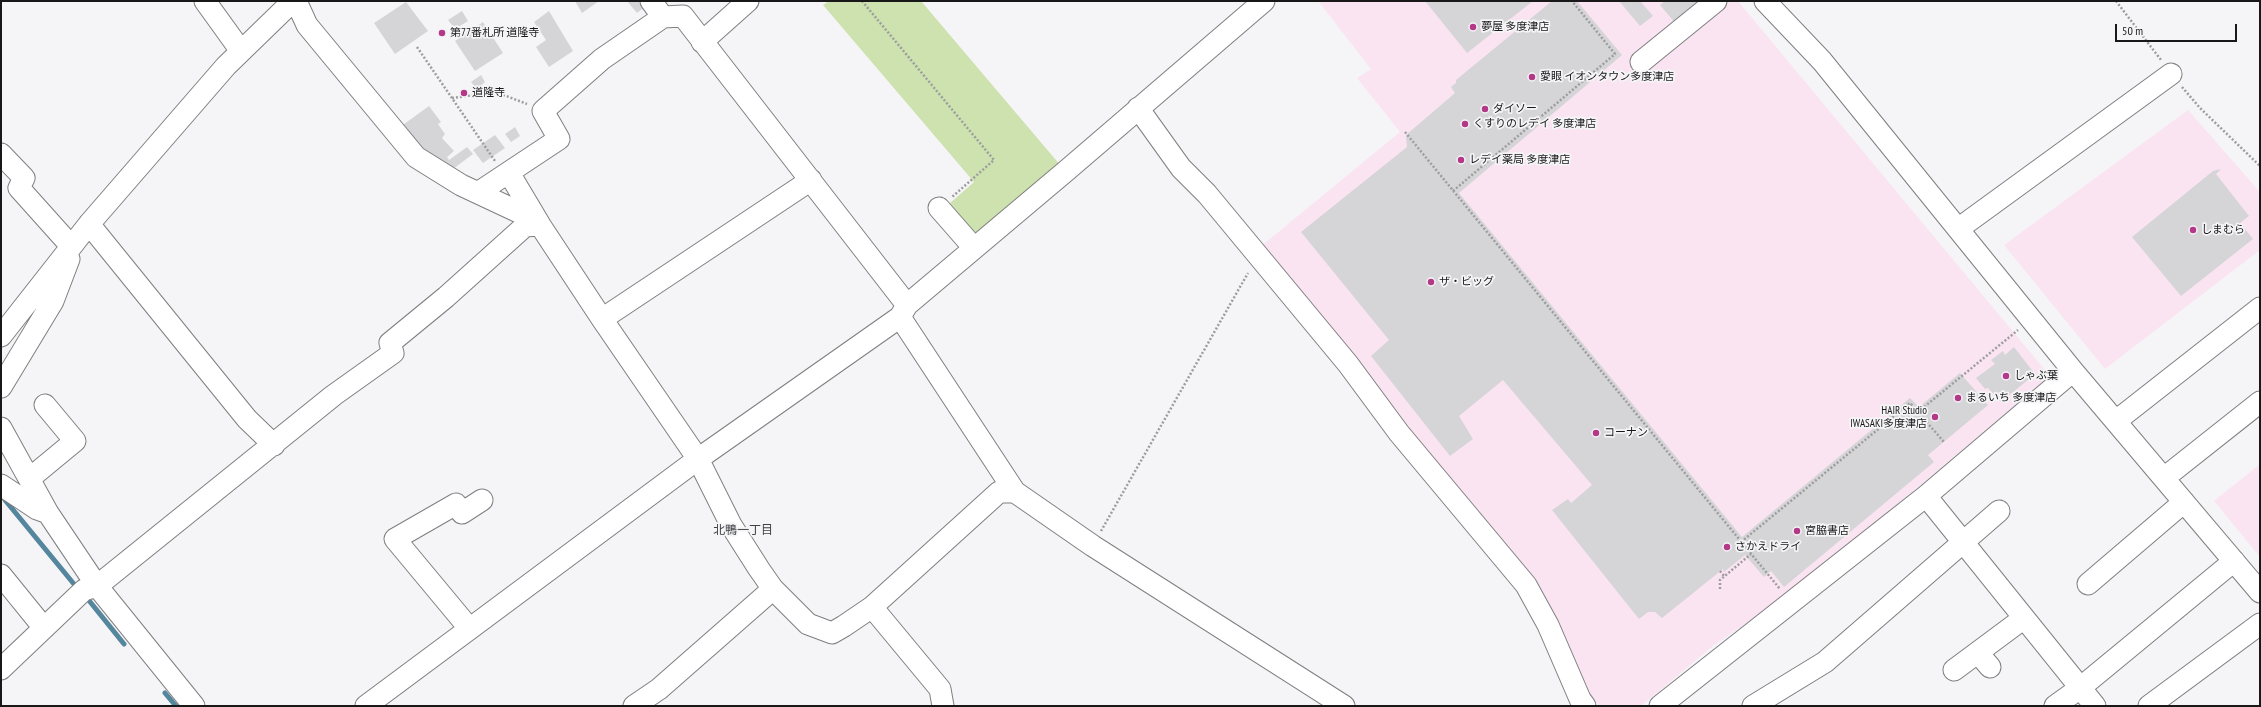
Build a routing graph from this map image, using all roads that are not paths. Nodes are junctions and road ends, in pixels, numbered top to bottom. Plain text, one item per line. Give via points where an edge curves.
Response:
1 (204, 1) edge
2 (293, 1) edge
3 (296, 1) edge
4 (651, 1) edge
5 (748, 1) edge
6 (1264, 1) edge
7 (1716, 1) edge
8 (1765, 1) edge
9 (663, 17) junction
10 (702, 42) junction
11 (242, 51) junction
12 (1642, 62) dead end
13 (2171, 74) dead end
14 (1138, 108) junction
15 (1, 154) edge
16 (509, 173) junction
17 (812, 180) junction
18 (479, 192) junction
19 (939, 208) road end
20 (89, 224) junction
21 (540, 225) junction
22 (1958, 229) junction
23 (73, 244) junction
24 (974, 248) junction
25 (2260, 308) edge
26 (904, 311) junction
27 (602, 319) junction
28 (1, 336) edge
29 (2073, 371) junction
30 (1, 387) edge
31 (2260, 402) edge
32 (56, 410) dead end
33 (2116, 421) junction
34 (1, 428) edge
35 (274, 445) junction
36 (698, 459) junction
37 (2164, 478) junction
38 (29, 479) junction
39 (1, 485) edge
40 (1015, 492) junction
41 (1926, 496) junction
42 (482, 500) dead end
43 (2184, 502) junction
44 (2000, 511) dead end
45 (48, 513) junction
46 (1962, 542) junction
47 (2234, 561) junction
48 (1, 575) edge
49 (2088, 584) dead end
50 (97, 586) junction
51 (773, 589) junction
52 (2260, 592) edge
53 (872, 607) junction
54 (2024, 618) junction
55 (2260, 624) edge
56 (44, 628) junction
57 (469, 628) junction
58 (1, 669) edge
59 (1954, 670) dead end
60 (2080, 688) junction
61 (194, 706) edge
62 (366, 706) edge
63 (634, 706) edge
64 (942, 706) edge
65 (1344, 706) edge
66 (1585, 706) edge
67 (1660, 706) edge
68 (1754, 706) edge
69 (2055, 706) edge
70 (2095, 706) edge
71 (2149, 706) edge

1 - 11 street
2 - 11 street
3 - 18 street via 307,25 416,157 461,185
4 - 9 street
5 - 10 street
6 - 14 street
7 - 12 street
8 - 22 street via 1822,61
9 - 10 street via 683,16
9 - 16 street via 602,59 543,111 559,139
10 - 17 street
11 - 20 street via 226,66
13 - 22 street
14 - 24 street
14 - 66 street via 1181,168 1207,194 1258,255 1348,364 1399,433 1526,585 1548,625
15 - 23 street via 24,178 19,188
16 - 18 street
16 - 21 street
17 - 26 street
17 - 27 street
18 - 21 street
19 - 24 street
20 - 23 street
20 - 35 street via 247,419
21 - 27 street
21 - 35 street via 525,226 390,343 393,353 334,395
22 - 29 street
23 - 28 street
23 - 30 street via 53,301
24 - 26 street
25 - 33 street
26 - 36 street
26 - 40 street
27 - 36 street
29 - 33 street
29 - 41 street
31 - 37 street
32 - 38 street via 75,441
33 - 37 street
34 - 38 street
35 - 50 street
36 - 51 street via 731,525
36 - 57 street
37 - 43 street
38 - 45 street
39 - 45 street via 37,509
40 - 53 street via 999,492
40 - 65 street via 1093,546
41 - 46 street
41 - 67 street
42 - 57 street via 462,513 456,504 395,539
43 - 47 street
43 - 49 street
44 - 46 street
45 - 50 street
46 - 54 street
46 - 68 street via 1825,662
47 - 52 street
47 - 60 street
48 - 56 street
50 - 56 street via 84,590
50 - 61 street
51 - 53 street via 808,624 832,633
51 - 63 street via 659,689
53 - 64 street via 940,689
54 - 59 street via 1984,660
54 - 60 street
55 - 71 street
56 - 58 street
57 - 62 street
60 - 69 street
60 - 70 street

